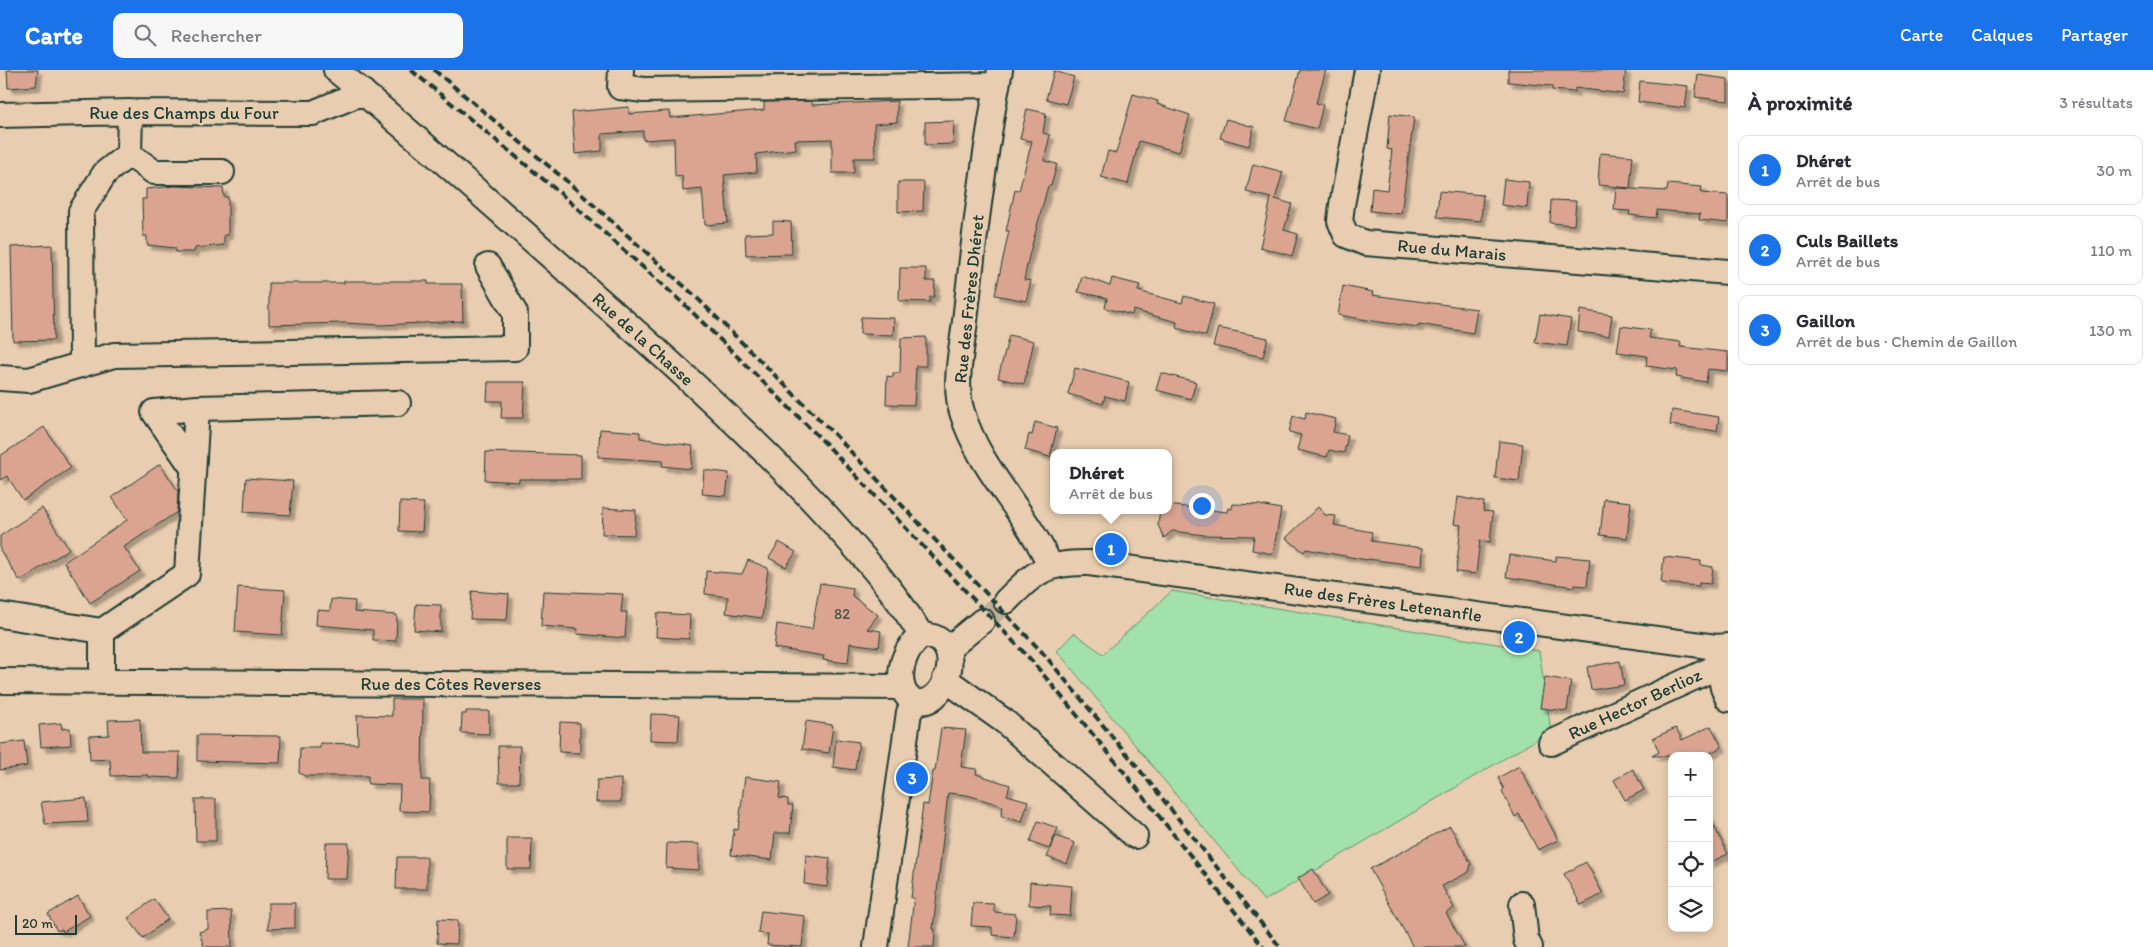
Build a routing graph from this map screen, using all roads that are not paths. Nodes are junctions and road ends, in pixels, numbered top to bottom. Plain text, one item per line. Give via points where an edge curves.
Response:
1 (336, 70) edge
2 (1367, 70) edge
3 (621, 78) edge
4 (849, 78) edge
5 (998, 78) edge
6 (363, 92) junction
7 (130, 112) junction
8 (0, 115) edge
9 (129, 154) junction
10 (222, 172) dead end
11 (488, 266) dead end
12 (1728, 272) edge
13 (82, 365) junction
14 (0, 378) edge
15 (398, 403) dead end
16 (196, 408) junction
17 (193, 468) junction
18 (1050, 565) junction
19 (1006, 601) tunnel mouth
20 (0, 615) edge
21 (982, 621) tunnel mouth
22 (102, 631) junction
23 (921, 635) junction
24 (948, 649) junction
25 (1721, 653) edge
26 (945, 679) junction
27 (0, 681) edge
28 (102, 682) junction
29 (910, 694) junction
30 (1728, 699) edge
31 (1552, 743) dead end
32 (1135, 836) dead end
33 (1522, 904) dead end
34 (876, 947) edge
35 (1530, 947) edge

1 - 6 street, Rue de la Chasse
2 - 12 street, Rue du Marais via 1342,205 1340,221 1346,235 1365,243
3 - 4 street via 644,90
4 - 5 street
5 - 18 street, Rue des Frères Dhéret via 972,254 959,383 961,410 985,462 1043,549
6 - 7 street, Rue des Champs du Four via 313,113
6 - 23 street, Rue de la Chasse via 734,420 866,559
7 - 8 street, Rue des Champs du Four
7 - 9 street
9 - 10 street via 154,172
9 - 13 street via 105,174 81,211
11 - 13 street via 515,313 515,348 114,355
13 - 14 street via 29,380
15 - 16 street
16 - 17 street
16 - 17 street via 154,412
17 - 22 street via 187,574
18 - 19 street via 1026,581
18 - 25 street, Rue des Frères Letenanfle via 1089,563
20 - 22 street
21 - 24 street
22 - 28 street
23 - 24 street via 933,635
23 - 29 street via 904,657 901,672
24 - 26 street via 950,661
25 - 30 street via 1723,688
25 - 31 street, Rue Hector Berlioz
26 - 29 street via 936,695 927,701
26 - 32 street via 1004,721
27 - 28 street, Rue des Côtes Reverses
28 - 29 street, Rue des Côtes Reverses via 150,680
29 - 34 street
33 - 35 street via 1526,940

